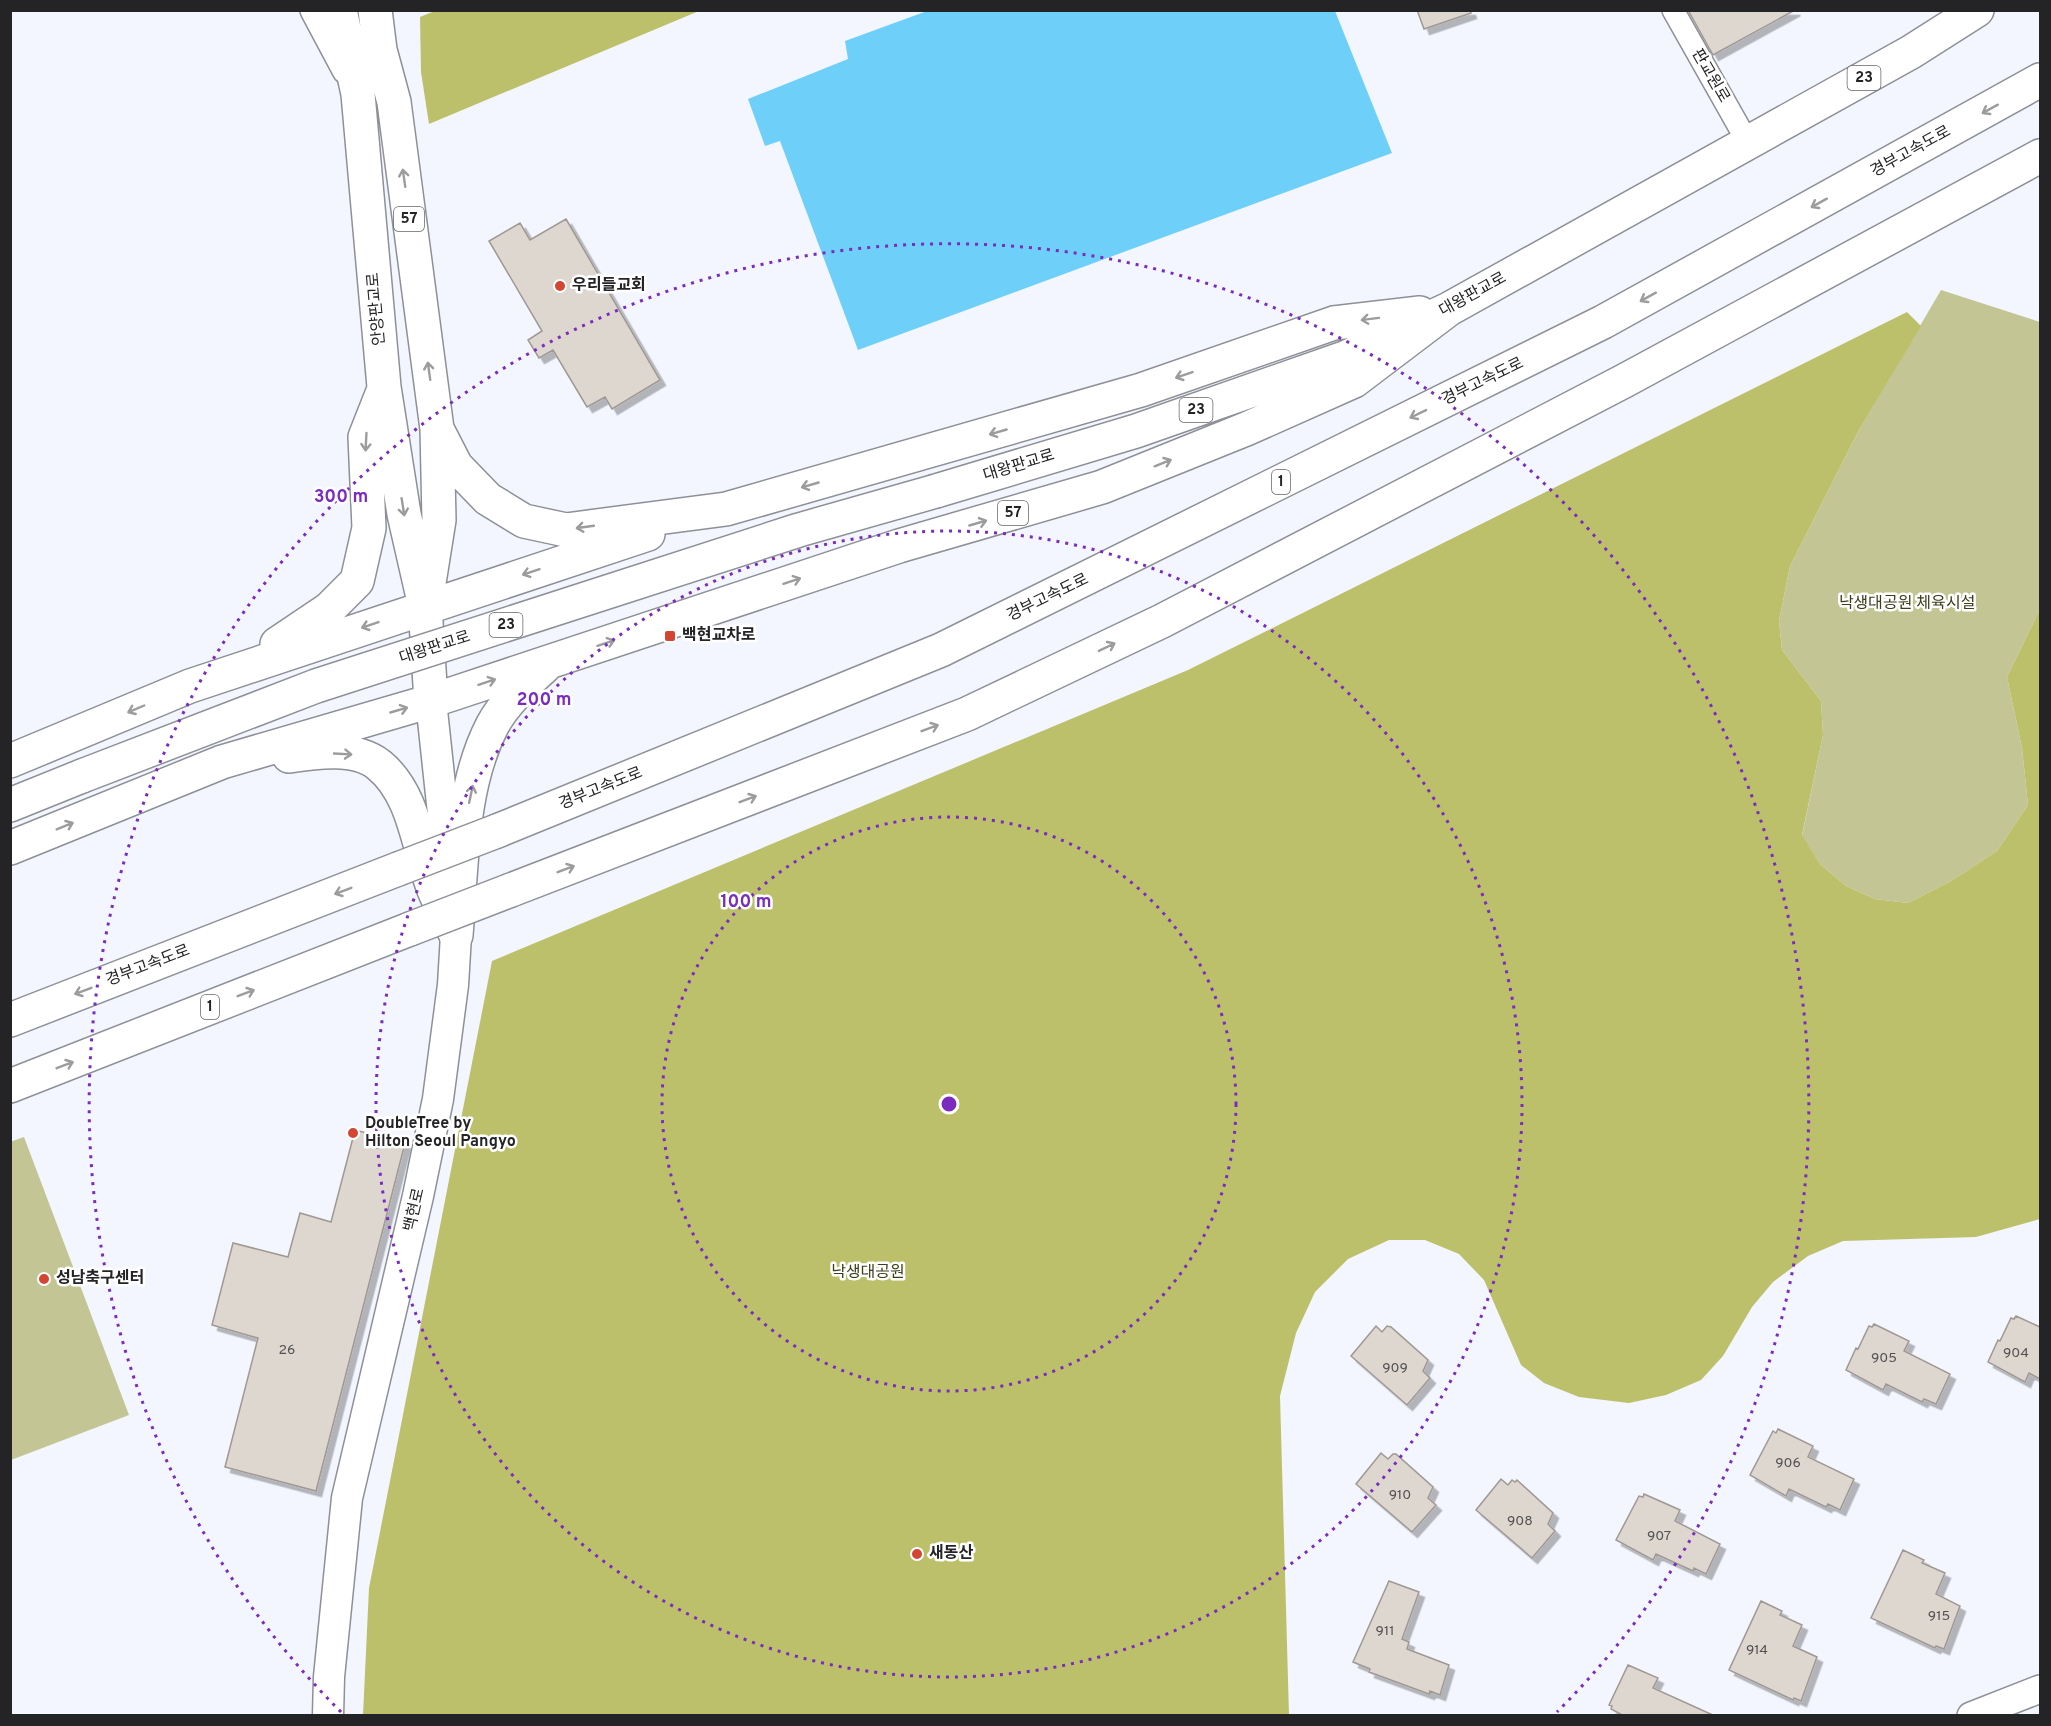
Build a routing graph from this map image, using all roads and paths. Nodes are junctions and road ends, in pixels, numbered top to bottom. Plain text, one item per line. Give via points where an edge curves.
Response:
1 (314, 10) edge
2 (340, 10) edge
3 (375, 10) edge
4 (388, 10) edge
5 (1673, 10) edge
6 (1977, 10) edge
7 (380, 50) junction
8 (2040, 80) edge
9 (358, 94) junction
10 (1748, 141) junction
11 (2040, 156) edge
12 (1449, 309) junction
13 (384, 387) junction
14 (437, 429) junction
15 (726, 509) junction
16 (425, 606) junction
17 (551, 661) junction
18 (190, 686) junction
19 (431, 701) junction
20 (10, 761) edge
21 (222, 762) junction
22 (10, 806) edge
23 (10, 848) edge
24 (456, 935) junction
25 (10, 1020) edge
26 (10, 1086) edge
27 (2040, 1689) edge
28 (328, 1716) edge
29 (1971, 1716) edge

1 - 9 street
2 - 9 main road, 안양판교로 / 57
3 - 7 main road, 안양판교로 / 57
4 - 7 street
5 - 10 street, 판교원로
6 - 10 main road, 대왕판교로 / 23 via 1911,52
14 -> 7 main road, 안양판교로 / 57 via 393,102
8 -> 25 main road, 경부고속도로 / 1, bridge via 1603,322 941,650 497,831
9 - 13 main road, 안양판교로 / 57
10 - 12 main road, 대왕판교로 / 23
26 -> 11 main road, 1, bridge via 968,714 1151,626 1624,381
12 -> 15 main road, 57 via 1334,323 1141,390
17 -> 12 main road, 57 via 899,546 1102,487 1354,381
12 - 22 main road, 대왕판교로 / 23, bridge via 1347,357 1136,431 799,530 316,686
13 -> 16 main road, 안양판교로 / 57 via 404,514
13 -> 18 main road via 365,437 369,528 357,581 329,609 287,639
15 -> 14 main road, 57 via 566,530 524,521 488,499 456,466
14 - 16 main road, 안양판교로 / 57 via 439,520
15 -> 16 main road
16 -> 18 main road
16 - 19 main road, 안양판교로 / 57
19 -> 17 main road, 57
24 -> 17 main road via 466,820 488,736 516,693
18 -> 20 main road
21 -> 19 main road
19 - 24 main road, 백현로
23 -> 21 main road
21 -> 24 main road via 313,752 356,754 379,764 403,795 434,890
24 - 28 main road, 백현로 via 438,1099 347,1498
27 - 29 street

